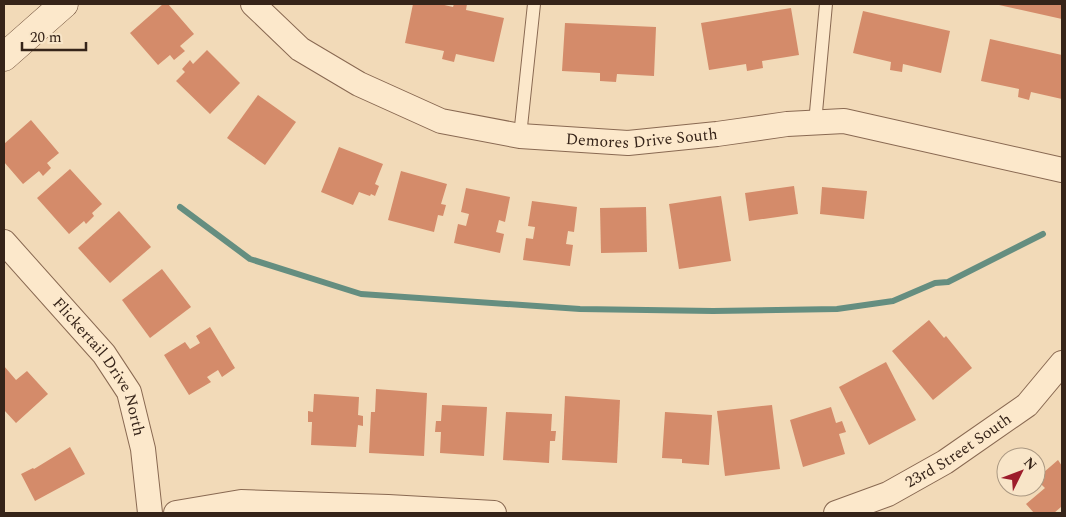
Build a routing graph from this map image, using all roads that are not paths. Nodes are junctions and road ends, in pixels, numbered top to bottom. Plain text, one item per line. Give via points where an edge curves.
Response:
1 (64, 4) edge
2 (253, 4) edge
3 (534, 4) edge
4 (826, 4) edge
5 (4, 57) edge
6 (815, 123) junction
7 (520, 136) junction
8 (1062, 170) edge
9 (4, 242) edge
10 (1062, 363) edge
11 (150, 513) edge
12 (176, 513) edge
13 (480, 513) edge
14 (836, 513) edge

1 - 5 main road
2 - 7 street, Demores Drive South via 300,49 359,84 441,121
3 - 7 lane
4 - 6 lane
6 - 7 street, Demores Drive South via 628,142
6 - 8 street, Demores Drive South via 844,122
9 - 11 street, Flickertail Drive North via 104,354 129,392 144,449
10 - 14 street, 23rd Street South via 1027,405 945,462 888,494
12 - 13 street via 241,502

